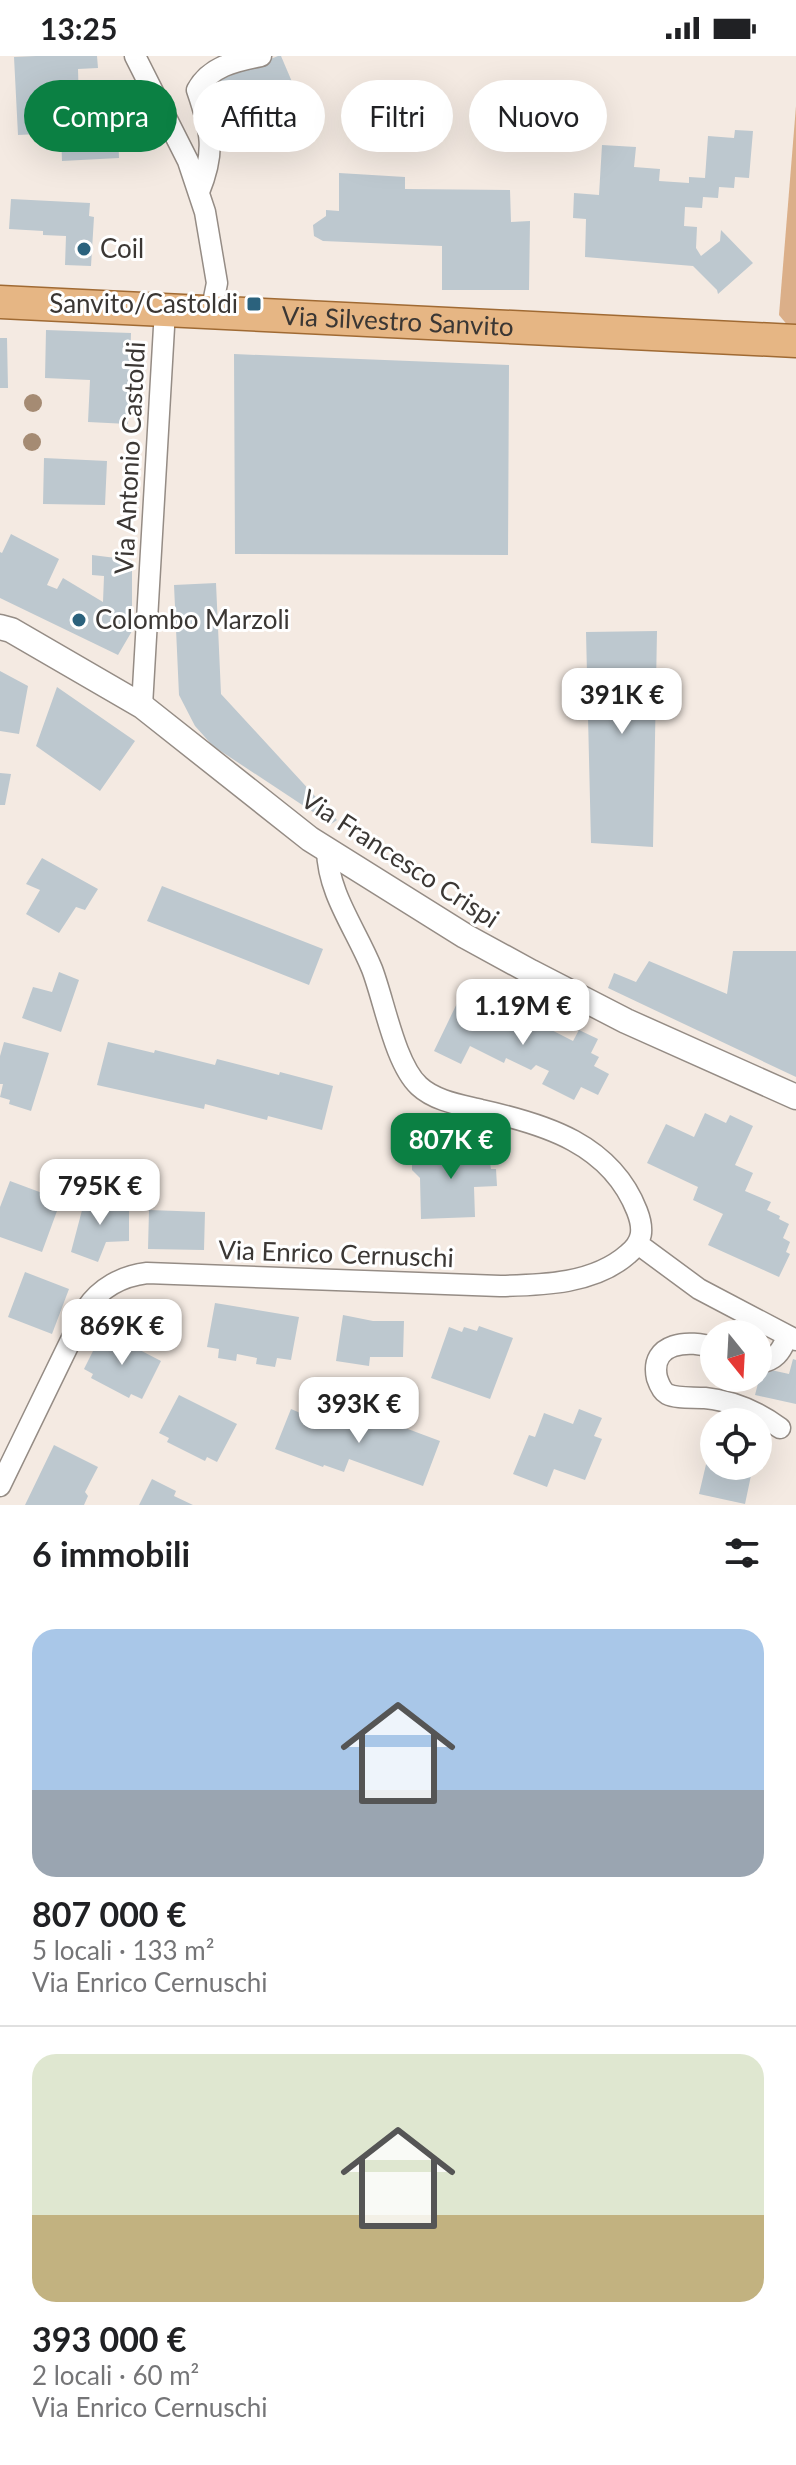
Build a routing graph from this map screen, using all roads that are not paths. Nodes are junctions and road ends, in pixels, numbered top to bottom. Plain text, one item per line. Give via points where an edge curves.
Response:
1 (135, 56) edge
2 (261, 56) edge
3 (199, 192) junction
4 (0, 302) edge
5 (165, 310) junction
6 (211, 313) junction
7 (796, 341) edge
8 (0, 627) edge
9 (142, 706) junction
10 (327, 850) junction
11 (796, 1097) edge
12 (638, 1244) junction
13 (792, 1338) edge
14 (700, 1344) edge
15 (772, 1359) edge
16 (780, 1428) dead end
17 (0, 1486) edge

1 - 3 street
2 - 3 street via 229,63 203,78 197,90 211,147
3 - 6 street via 217,283
4 - 5 main road, Via Silvestro Sanvito
5 - 6 main road, Via Silvestro Sanvito
5 - 9 street, Via Antonio Castoldi
6 - 7 main road, Via Silvestro Sanvito
8 - 9 street, Via Francesco Crispi
9 - 10 street, Via Francesco Crispi
10 - 11 street, Via Francesco Crispi via 531,972
10 - 12 street via 331,881 413,1079 443,1099 516,1117 594,1152 611,1167 632,1200 642,1228
12 - 13 street via 699,1289
12 - 17 street, Via Enrico Cernuschi via 598,1271 547,1285 147,1273 122,1279 86,1309
13 - 15 street
14 - 16 street via 682,1343 663,1352 656,1366 661,1389 677,1397 736,1404

